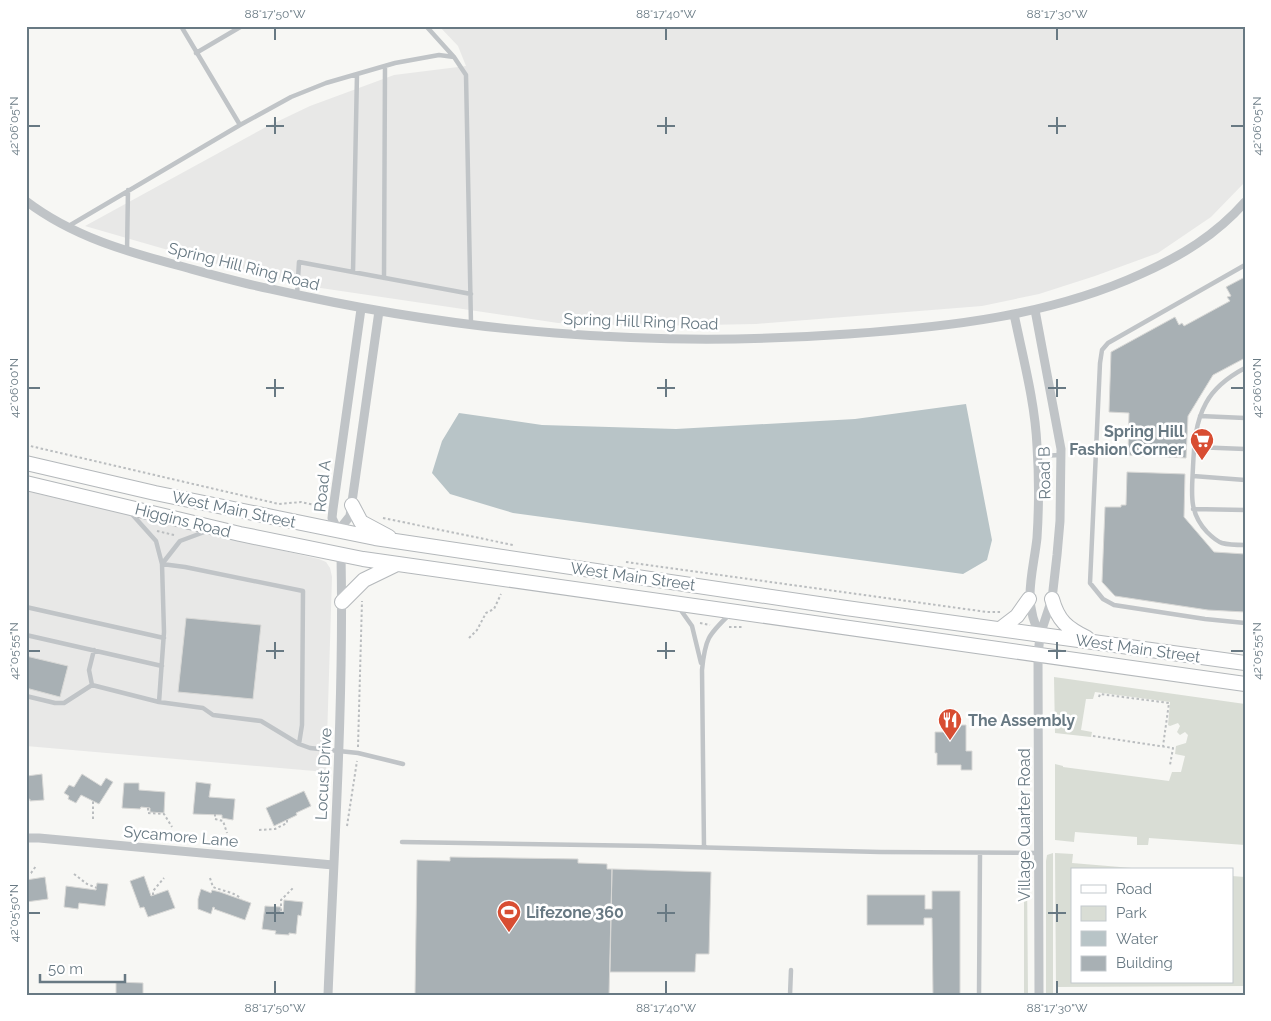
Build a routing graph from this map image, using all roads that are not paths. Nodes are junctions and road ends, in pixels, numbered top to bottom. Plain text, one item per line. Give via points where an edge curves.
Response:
1 (180, 26) edge
2 (242, 26) edge
3 (426, 26) edge
4 (196, 53) junction
5 (454, 57) junction
6 (385, 66) junction
7 (357, 74) junction
8 (240, 125) junction
9 (128, 190) junction
10 (26, 201) edge
11 (1245, 202) edge
12 (66, 228) junction
13 (127, 251) junction
14 (1245, 265) edge
15 (353, 272) junction
16 (384, 278) junction
17 (471, 294) junction
18 (297, 295) junction
19 (361, 309) junction
20 (1035, 310) junction
21 (379, 311) junction
22 (1014, 314) junction
23 (471, 324) junction
24 (1245, 368) edge
25 (1200, 416) junction
26 (1245, 418) edge
27 (1194, 447) junction
28 (1245, 449) edge
29 (1061, 455) junction
30 (1038, 456) junction
31 (26, 463) edge
32 (1193, 476) junction
33 (1245, 480) edge
34 (26, 483) edge
35 (352, 505) junction
36 (124, 506) junction
37 (1193, 509) junction
38 (1245, 510) edge
39 (26, 524) edge
40 (215, 528) junction
41 (26, 529) edge
42 (338, 531) junction
43 (399, 542) junction
44 (1245, 545) edge
45 (341, 555) junction
46 (162, 564) junction
47 (396, 564) junction
48 (1029, 599) junction
49 (1052, 599) junction
50 (342, 602) junction
51 (671, 603) junction
52 (26, 607) edge
53 (733, 612) junction
54 (1245, 623) edge
55 (1000, 629) junction
56 (26, 635) edge
57 (1040, 635) junction
58 (164, 638) junction
59 (1094, 642) junction
60 (94, 650) junction
61 (1038, 656) junction
62 (1245, 664) edge
63 (162, 666) junction
64 (702, 670) junction
65 (1245, 684) edge
66 (92, 685) junction
67 (26, 696) edge
68 (159, 702) junction
69 (299, 744) junction
70 (340, 751) junction
71 (403, 764) dead end
72 (26, 838) edge
73 (402, 842) dead end
74 (704, 847) junction
75 (980, 853) junction
76 (1039, 853) junction
77 (333, 865) junction
78 (791, 970) dead end
79 (328, 995) edge
80 (790, 995) edge
81 (979, 995) edge
82 (1039, 995) edge

1 - 4 lane
2 - 4 lane
3 - 5 lane
4 - 8 lane
5 - 6 lane via 426,56
5 - 17 lane via 466,75
6 - 7 lane
6 - 16 lane
7 - 8 lane via 291,97
7 - 15 lane
8 - 9 lane
9 - 12 lane
9 - 13 lane
10 - 12 street, Spring Hill Ring Road
11 - 20 street, Spring Hill Ring Road via 1220,228 1166,263 1102,290
12 - 13 street, Spring Hill Ring Road
13 - 18 street, Spring Hill Ring Road
14 - 54 lane via 1108,343 1102,350 1090,583 1103,599 1114,604
15 - 16 lane
15 - 18 lane via 299,262
16 - 17 lane
17 - 23 lane
18 - 19 street, Spring Hill Ring Road
19 - 21 street, Spring Hill Ring Road
19 - 42 street, Road A via 332,518
20 - 22 street, Spring Hill Ring Road
20 - 29 street, Road B
21 - 23 street, Spring Hill Ring Road
21 - 35 street, Road A
22 - 23 street, Spring Hill Ring Road via 948,325 789,338 614,337
22 - 30 street, Road B via 1033,407
24 - 25 lane via 1214,391
25 - 26 lane
25 - 27 lane
27 - 28 lane
27 - 32 lane
29 - 30 lane
29 - 49 street, Road B via 1060,521
30 - 48 street, Road B via 1037,537
31 - 42 main road, West Main Street
32 - 33 lane
32 - 37 lane
34 - 36 main road, Higgins Road
35 - 42 street, Road A via 350,516
35 - 43 main road via 361,522
36 - 40 main road, Higgins Road
36 - 46 lane via 156,541
37 - 38 lane
37 - 44 lane via 1213,538 1221,543
39 - 41 lane
40 - 45 main road, Higgins Road
40 - 46 lane via 180,541
42 - 43 main road, West Main Street
42 - 45 main road
43 - 55 main road, West Main Street
45 - 47 main road, West Main Street
45 - 50 street, Locust Drive
46 - 58 lane
46 - 69 lane via 303,591
47 - 50 main road via 364,580
47 - 51 main road, West Main Street
48 - 55 main road via 1017,616
48 - 57 street, Road B
49 - 57 street, Road B
49 - 59 main road via 1059,618 1066,626
50 - 70 street, Locust Drive
51 - 53 main road, West Main Street
51 - 64 lane via 682,610 692,626
52 - 58 lane
53 - 61 main road, West Main Street
53 - 64 lane via 712,632 704,649
55 - 57 main road, West Main Street
56 - 60 lane
57 - 59 main road, West Main Street
57 - 61 street, Road B
58 - 63 lane
59 - 62 main road, West Main Street
60 - 63 lane
60 - 66 lane via 89,670
61 - 65 main road, West Main Street
61 - 76 street, Village Quarter Road
63 - 68 lane
64 - 74 lane
66 - 67 lane via 64,703
66 - 68 lane
68 - 69 lane via 261,721
69 - 70 lane
70 - 71 lane
70 - 77 street, Locust Drive
72 - 77 street, Sycamore Lane
73 - 74 lane
74 - 75 lane
75 - 76 lane
75 - 81 lane
76 - 82 street, Village Quarter Road
77 - 79 street, Locust Drive
78 - 80 lane

